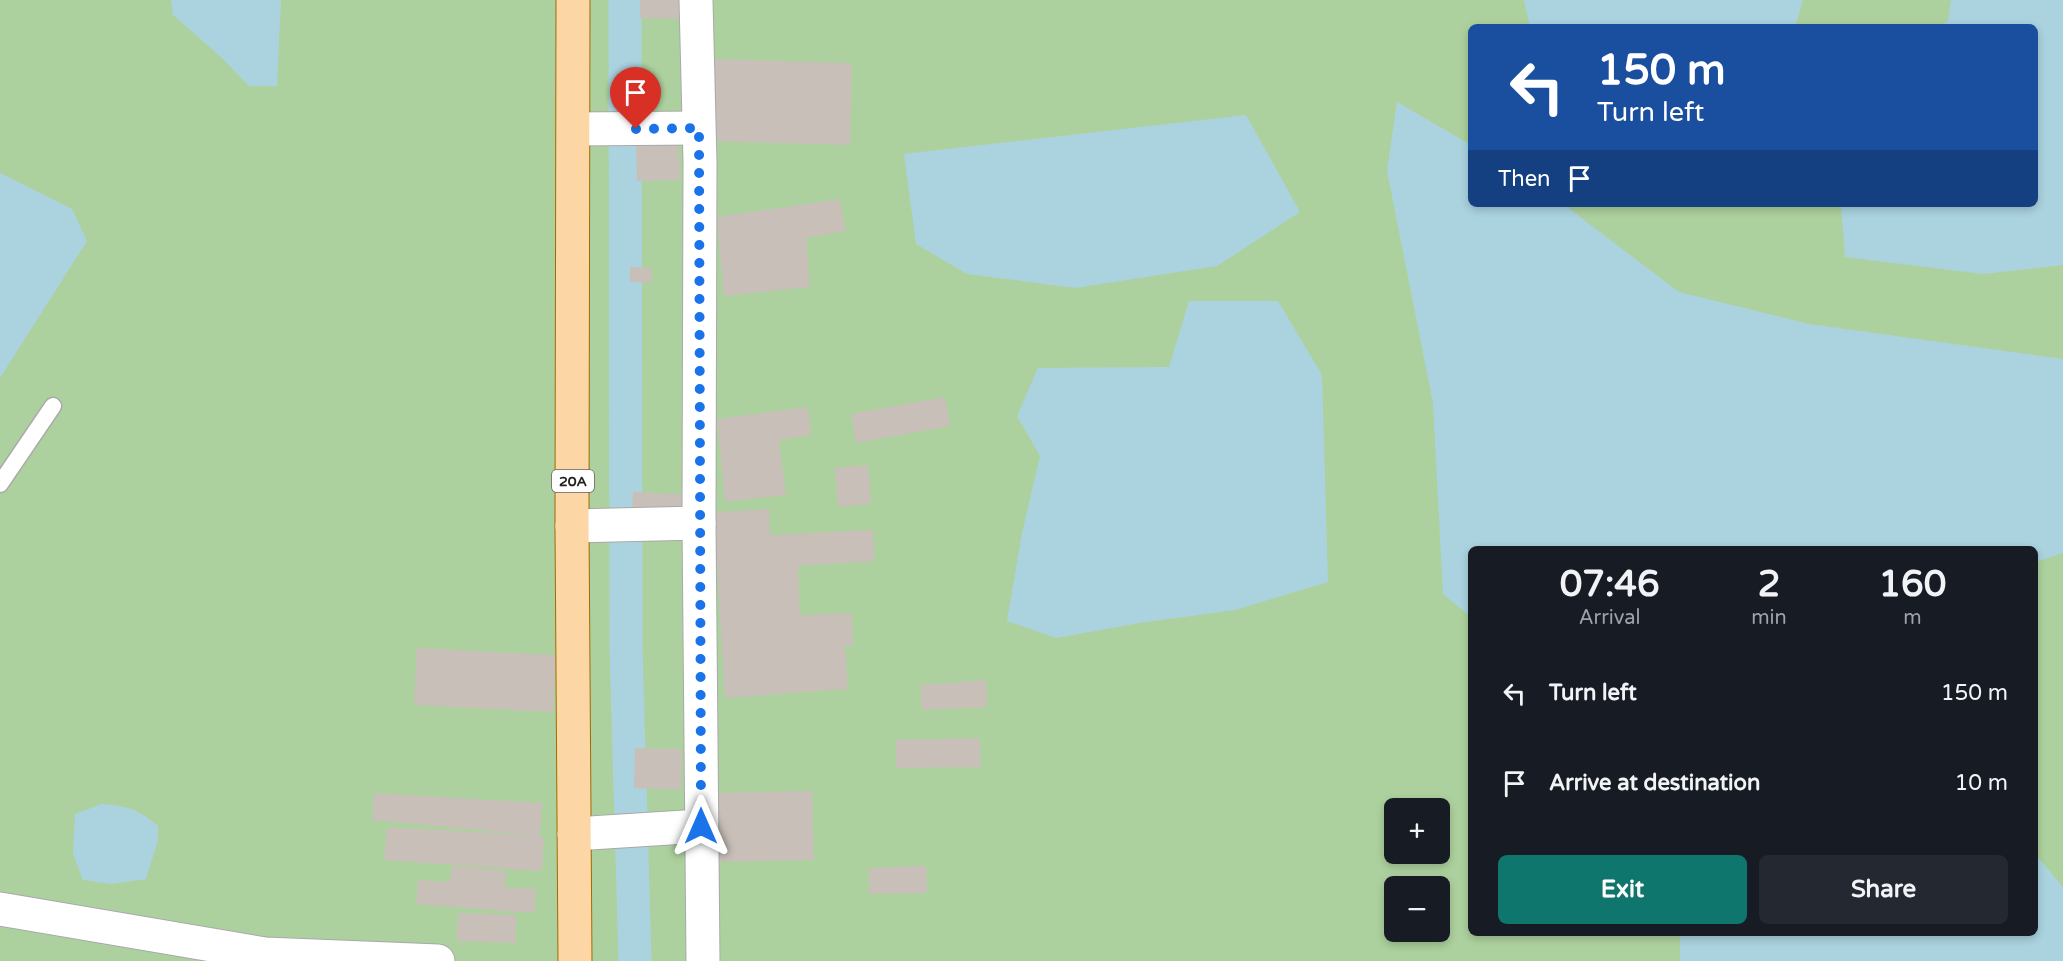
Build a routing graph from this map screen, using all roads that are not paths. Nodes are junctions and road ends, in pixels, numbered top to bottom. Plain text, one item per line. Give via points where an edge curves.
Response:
1 (573, 0) edge
2 (696, 0) edge
3 (699, 128) junction
4 (574, 129) junction
5 (53, 406) dead end
6 (0, 484) edge
7 (685, 524) junction
8 (573, 526) junction
9 (701, 826) junction
10 (574, 834) junction
11 (0, 909) edge
12 (438, 961) edge
13 (574, 961) edge
14 (703, 961) edge

1 - 4 main road, 20A
2 - 3 street
3 - 4 street
3 - 7 street
4 - 8 main road, 20A
5 - 6 lane
7 - 8 street
7 - 9 street via 702,718
8 - 10 main road, 20A
9 - 10 street
9 - 14 street
10 - 13 main road, 20A
11 - 12 street via 265,954

